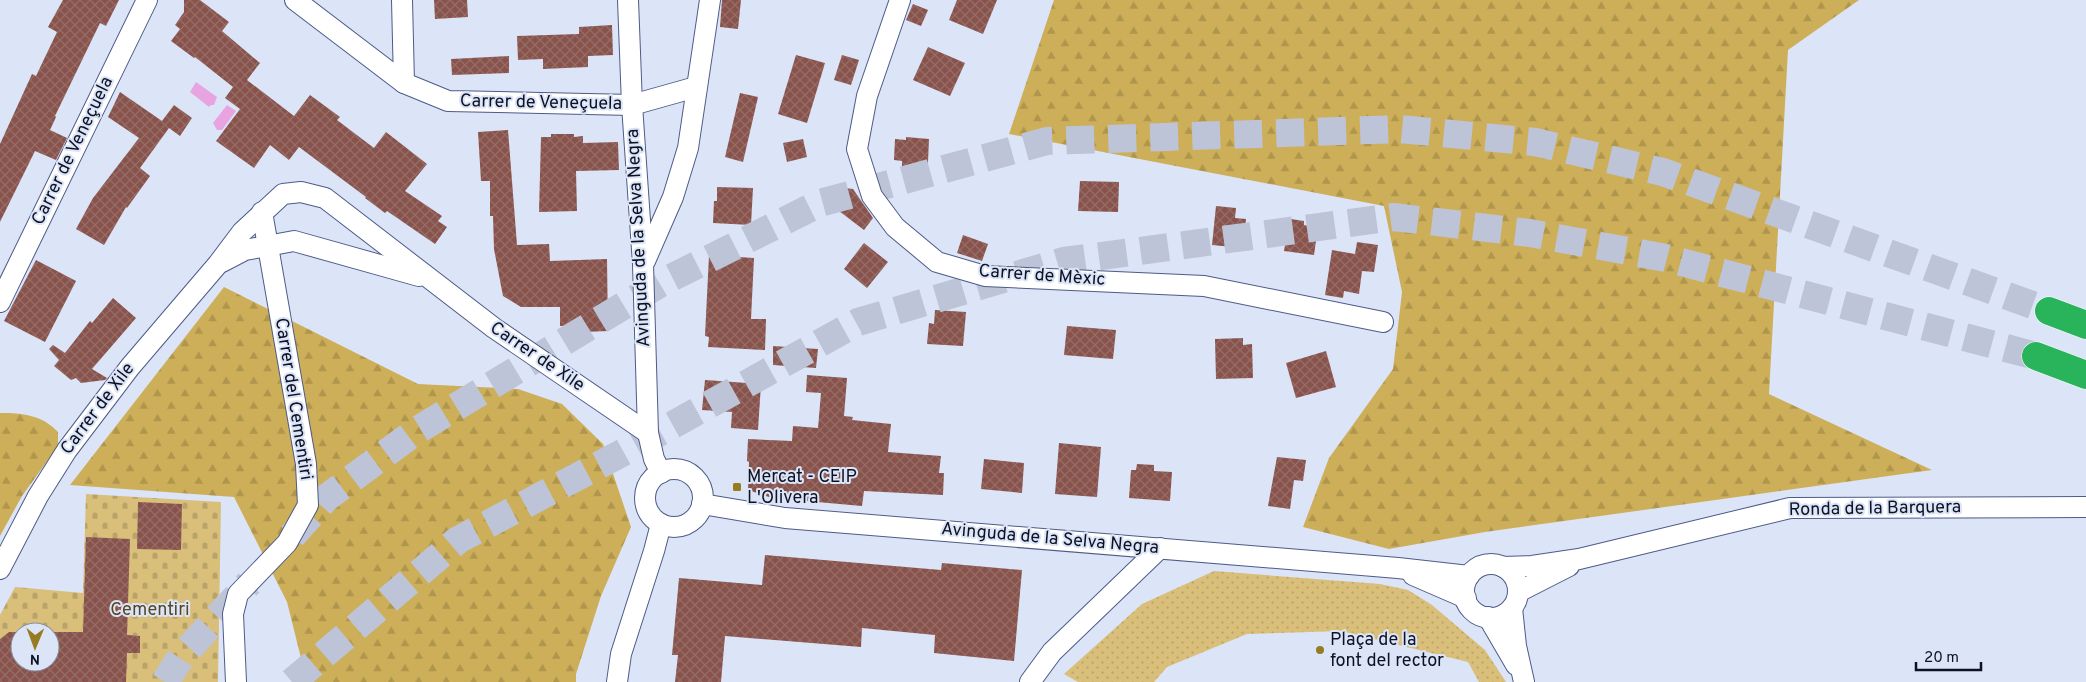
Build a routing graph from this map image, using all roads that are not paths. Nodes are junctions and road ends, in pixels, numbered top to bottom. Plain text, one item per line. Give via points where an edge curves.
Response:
1 (147, 0) edge
2 (295, 0) edge
3 (402, 0) edge
4 (628, 0) edge
5 (710, 0) edge
6 (900, 0) edge
7 (404, 83) junction
8 (696, 87) junction
9 (632, 106) junction
10 (262, 212) junction
11 (266, 246) junction
12 (218, 264) junction
13 (643, 264) junction
14 (428, 279) junction
15 (0, 302) edge
16 (2049, 311) tunnel mouth
17 (1383, 322) dead end
18 (2086, 325) edge
19 (2036, 356) tunnel mouth
20 (2086, 375) edge
21 (648, 433) junction
22 (661, 473) junction
23 (702, 504) junction
24 (2086, 508) edge
25 (661, 524) junction
26 (1160, 548) junction
27 (1579, 559) junction
28 (1503, 567) junction
29 (1398, 568) junction
30 (0, 569) edge
31 (1469, 576) junction
32 (1466, 598) junction
33 (1515, 600) junction
34 (1488, 617) junction
35 (1523, 679) edge
36 (236, 682) edge
37 (617, 682) edge
38 (1030, 682) edge

1 - 15 street, Carrer de Veneçuela
2 - 7 street, Carrer de Veneçuela
3 - 7 street
4 - 9 street, Avinguda de la Selva Negra
5 - 8 street
6 - 17 street, Carrer de Mèxic via 867,96 857,149 872,196 895,227 937,262 985,276 1204,286
7 - 9 street, Carrer de Veneçuela via 448,101
8 - 9 street, Carrer de Veneçuela
8 - 13 street via 688,148 673,197
9 - 13 street, Avinguda de la Selva Negra
10 - 11 street, Carrer del Cementiri
10 - 12 street, Carrer de Xile
10 - 14 street, Carrer de Xile via 283,194 301,192 325,198
11 - 12 street, Carrer de Xile via 245,250
11 - 14 street, Carrer de Xile via 294,241
11 - 36 street, Carrer del Cementiri via 306,464 308,505 287,543 238,594 233,614
12 - 30 street, Carrer de Xile via 130,367 67,450 38,496
13 - 21 street, Avinguda de la Selva Negra
14 - 21 street, Carrer de Xile
16 - 18 highway
19 - 20 highway
21 - 22 street, Avinguda de la Selva Negra
22 - 23 street via 677,470 691,476 701,488
22 - 25 street via 650,483 645,498 650,514
23 - 25 street via 698,514 687,524 671,527
23 - 26 street, Avinguda de la Selva Negra via 785,518
24 - 27 street, Ronda de la Barquera via 1790,508
25 - 37 street via 621,654
26 - 29 street, Avinguda de la Selva Negra
26 - 38 street via 1052,652
27 - 28 street, Ronda de la Barquera
27 - 33 street, Ronda de la Barquera
28 - 31 street via 1483,565
28 - 33 street, Avinguda de la Selva Negra via 1514,576
29 - 31 street, Avinguda de la Selva Negra
29 - 32 street, Avinguda de la Selva Negra
31 - 32 street via 1465,584
32 - 34 street, Avinguda de la Selva Negra via 1472,609
33 - 34 street via 1496,617
33 - 35 street, Avinguda de la Selva Negra
34 - 35 street, Avinguda de la Selva Negra

